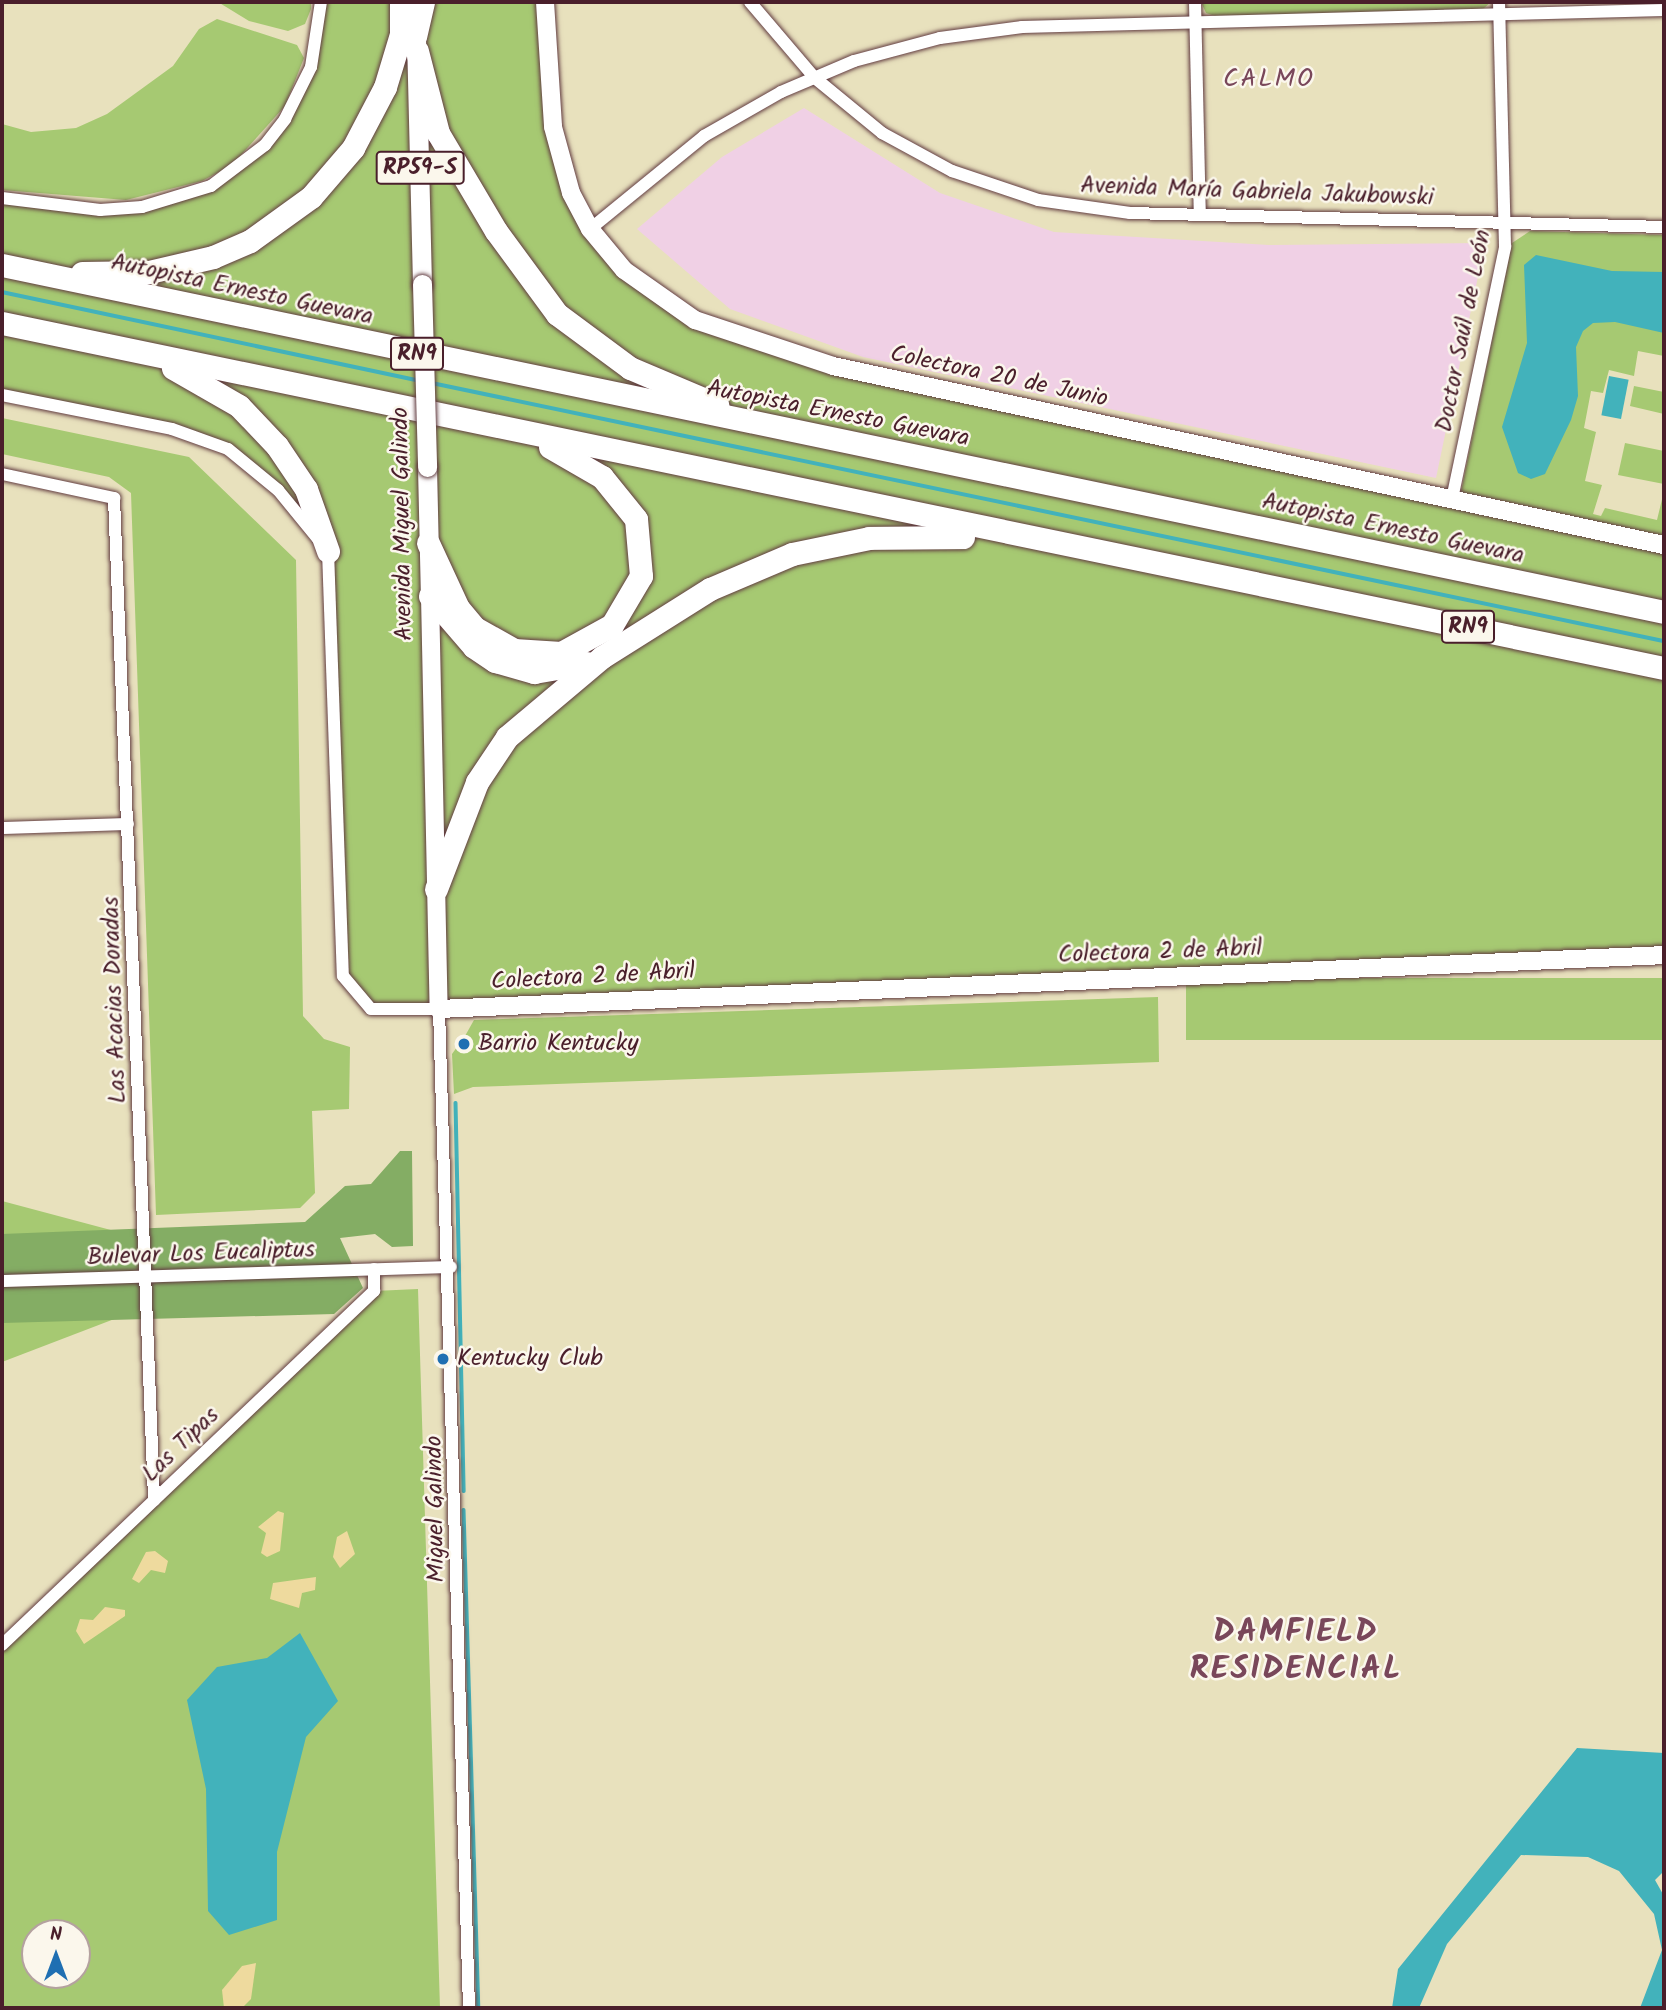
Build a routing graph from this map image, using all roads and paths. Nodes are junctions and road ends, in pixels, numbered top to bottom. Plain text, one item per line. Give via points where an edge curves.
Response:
1 (321, 2) edge
2 (403, 2) edge
3 (425, 2) edge
4 (545, 2) edge
5 (750, 2) edge
6 (1195, 2) edge
7 (1500, 8) edge
8 (1664, 10) edge
9 (1195, 23) junction
10 (416, 45) junction
11 (815, 78) junction
12 (2, 198) edge
13 (1200, 215) junction
14 (1506, 222) junction
15 (1664, 227) edge
16 (590, 229) junction
17 (13, 268) edge
18 (2, 323) edge
19 (124, 349) junction
20 (2, 395) edge
21 (518, 432) junction
22 (810, 436) junction
23 (2, 474) edge
24 (1452, 499) junction
25 (1015, 537) junction
26 (428, 543) junction
27 (1664, 545) edge
28 (328, 551) junction
29 (430, 596) junction
30 (1664, 612) edge
31 (602, 657) junction
32 (1664, 668) edge
33 (128, 824) junction
34 (2, 828) edge
35 (436, 889) junction
36 (1664, 955) edge
37 (439, 1009) junction
38 (451, 1267) junction
39 (374, 1269) junction
40 (148, 1276) junction
41 (2, 1281) edge
42 (154, 1500) junction
43 (2, 1645) edge
44 (469, 2008) edge

1 - 12 street via 311,68 285,119 265,145 211,186 142,207 100,210
2 - 10 main road, Avenida Miguel Galindo / RP59-S
2 - 17 highway via 396,57 370,118 337,170 284,219 250,241 179,266 119,273
3 - 10 main road, Avenida Miguel Galindo / RP59-S
4 - 16 main road, Colectora 20 de Junio via 559,160
5 - 11 street, Avenida María Gabriela Jakubowski
6 - 9 street
7 - 8 street
7 - 9 street
7 - 14 street, Doctor Saúl de León
9 - 11 street via 984,31 896,48
9 - 13 street
10 - 22 highway via 438,132 496,230 557,314 603,352 658,382
10 - 26 main road, Avenida Miguel Galindo / RP59-S, bridge
11 - 13 street, Avenida María Gabriela Jakubowski via 882,133 990,186 1089,209
11 - 16 street via 704,136
13 - 14 street, Avenida María Gabriela Jakubowski
14 - 15 street, Avenida María Gabriela Jakubowski
14 - 24 street, Doctor Saúl de León
16 - 24 main road, Colectora 20 de Junio via 624,270 667,304 776,351
17 - 22 highway, Autopista Ernesto Guevara / RN9
18 - 19 highway, RN9
19 - 21 highway, RN9
19 - 28 highway via 174,368 239,406 293,468
20 - 28 street via 172,429 228,449 278,490
21 - 25 highway, RN9
21 - 26 highway via 568,455 625,500 642,547 641,576 624,610 578,647 535,654 514,650 475,628 458,608
22 - 30 highway, Autopista Ernesto Guevara / RN9
23 - 33 street, Las Acacias Doradas via 114,498
24 - 27 main road, Colectora 20 de Junio
25 - 31 highway via 891,536 822,545 735,576
25 - 32 highway, RN9
26 - 29 main road, Avenida Miguel Galindo / RP59-S
28 - 37 street, Colectora 2 de Abril via 343,976 359,1002 371,1009
29 - 31 highway via 474,648 514,668 556,670
29 - 35 main road, Avenida Miguel Galindo / RP59-S
31 - 35 highway via 507,737 477,782
33 - 34 street
33 - 40 street, Las Acacias Doradas
35 - 37 main road, Avenida Miguel Galindo / RP59-S
36 - 37 main road, Colectora 2 de Abril
37 - 38 street, Miguel Galindo
38 - 39 street, Bulevar Los Eucaliptus
38 - 44 street, Miguel Galindo
39 - 40 street, Bulevar Los Eucaliptus
39 - 42 street, Las Tipas via 374,1291
40 - 41 street, Bulevar Los Eucaliptus
40 - 42 street, Las Acacias Doradas
42 - 43 street, Las Tipas

